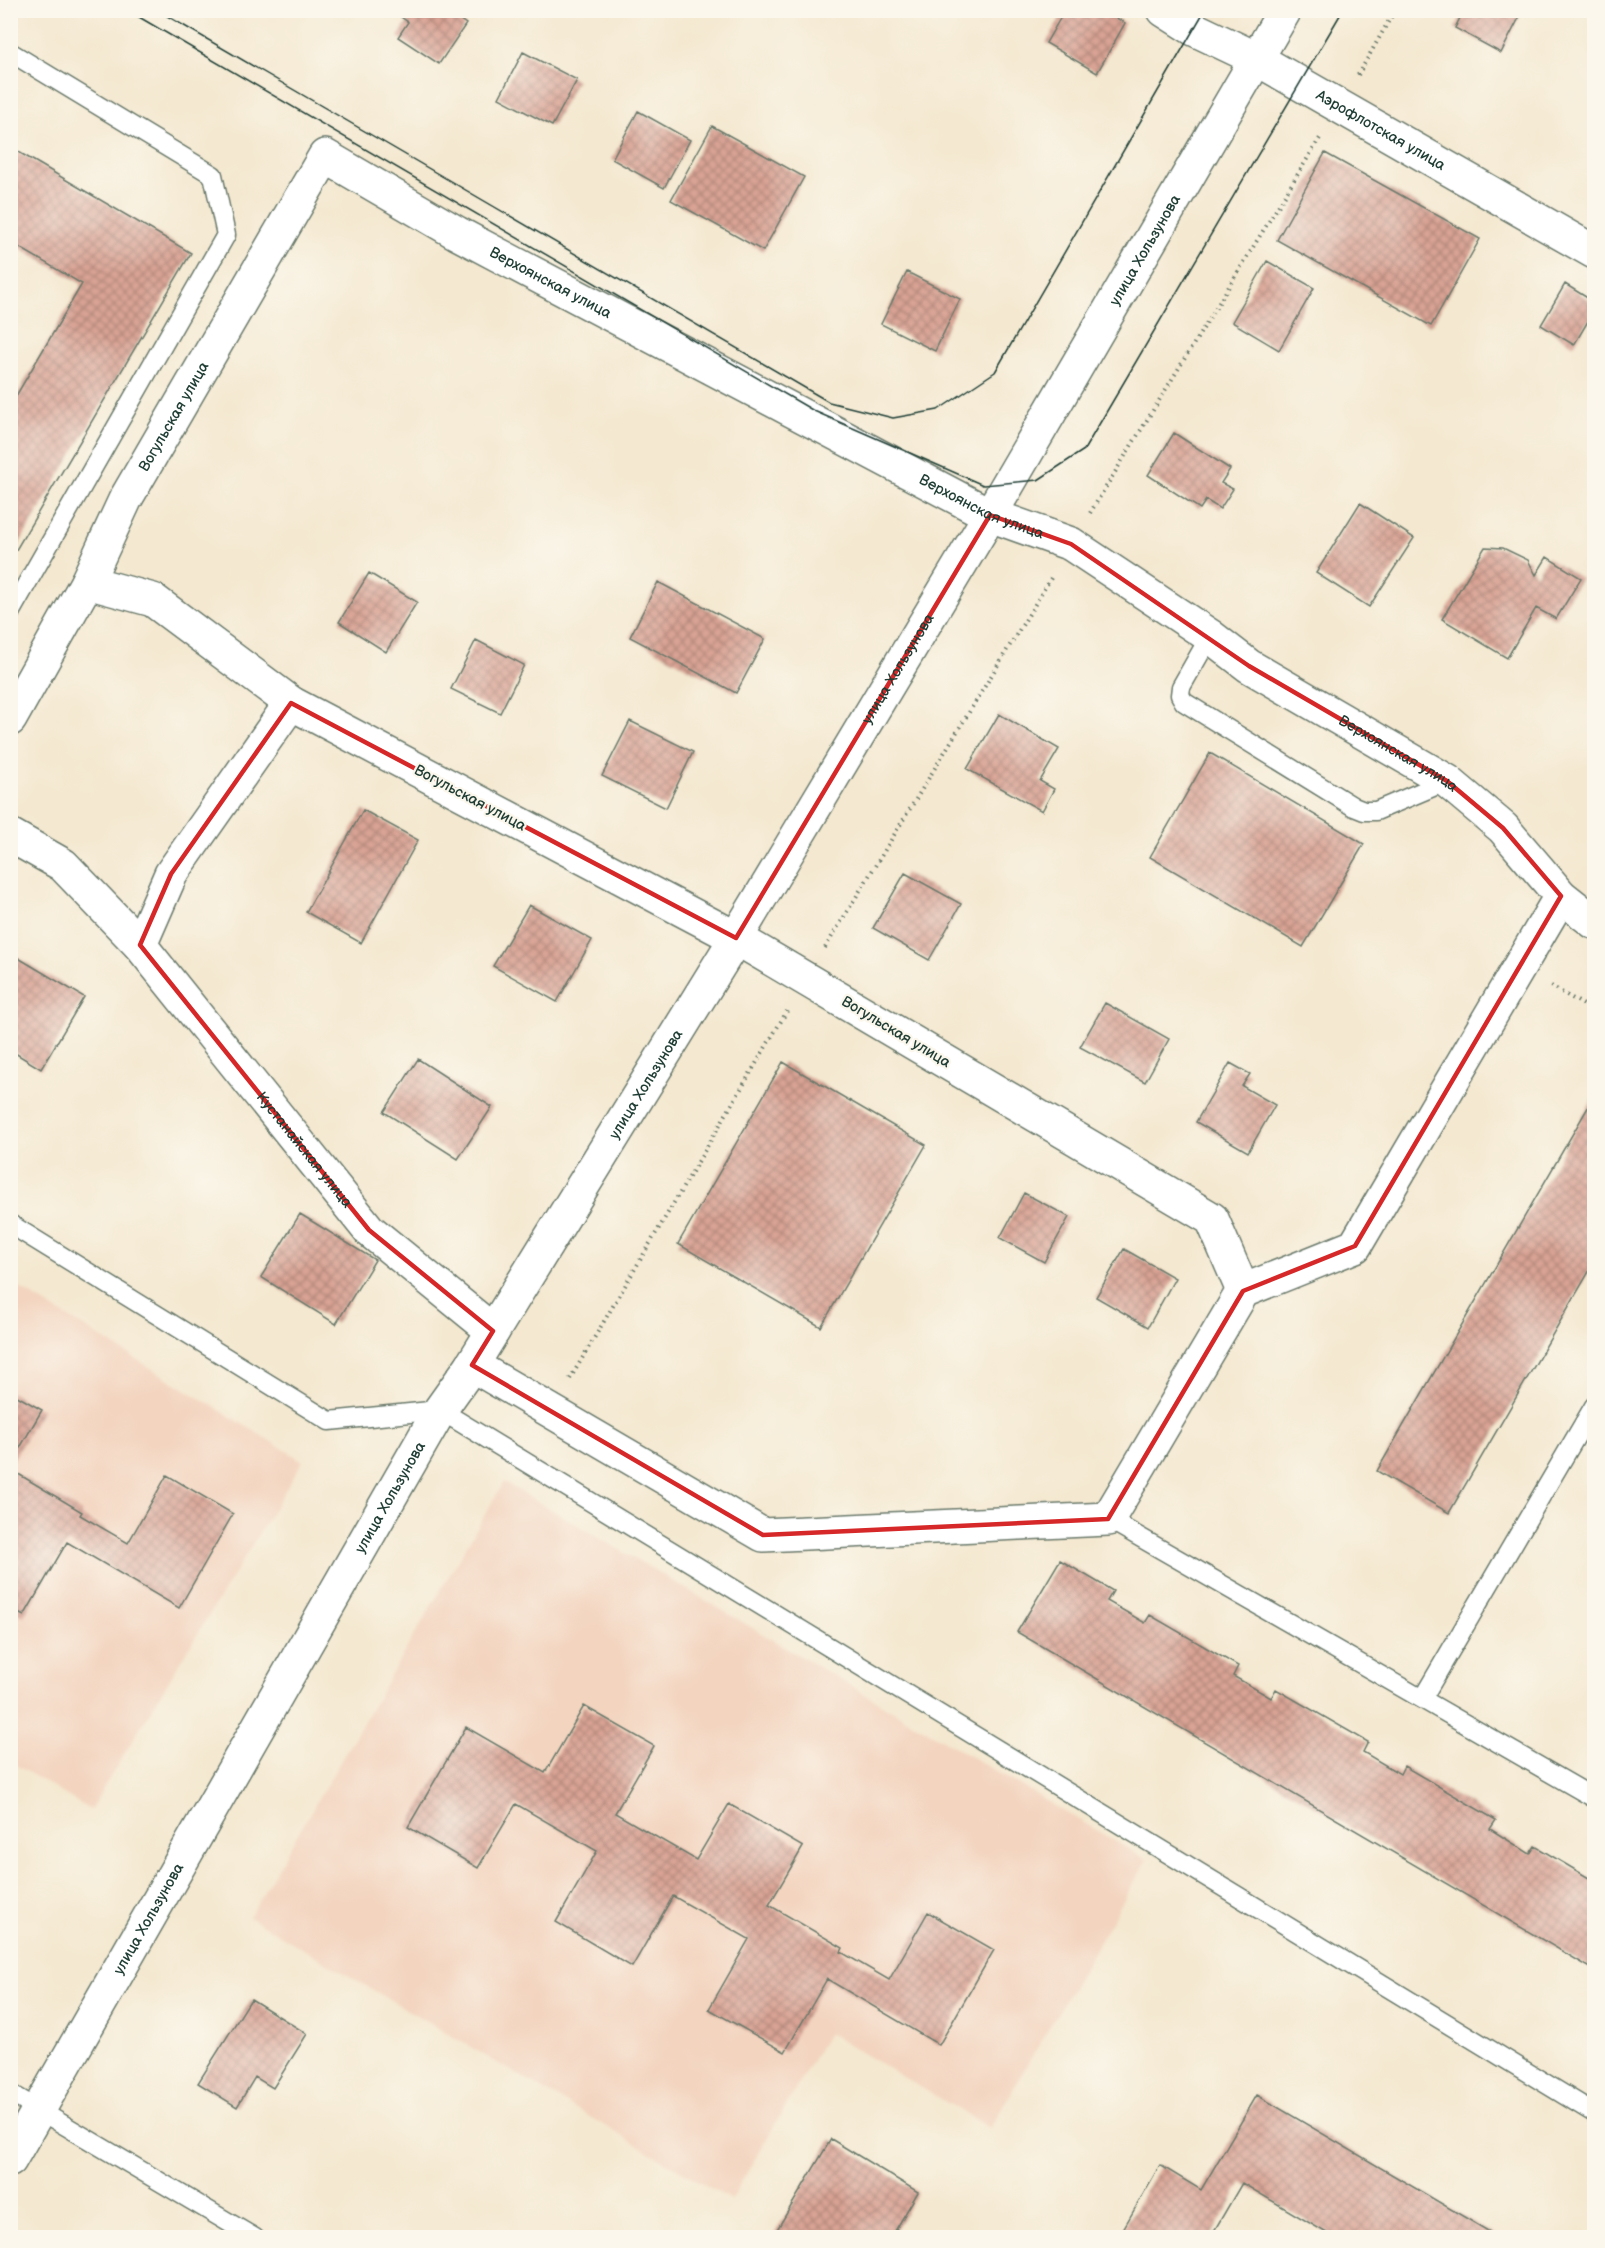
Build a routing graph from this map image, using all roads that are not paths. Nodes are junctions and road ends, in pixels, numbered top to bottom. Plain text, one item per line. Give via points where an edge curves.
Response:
1 (1164, 10) edge
2 (1285, 10) edge
3 (10, 52) edge
4 (1257, 59) junction
5 (325, 156) joint
6 (1594, 252) edge
7 (990, 515) junction
8 (87, 582) junction
9 (10, 613) edge
10 (1210, 636) junction
11 (291, 703) junction
12 (10, 719) edge
13 (1447, 781) junction
14 (10, 835) edge
15 (1561, 896) junction
16 (1594, 922) edge
17 (736, 938) junction
18 (140, 945) junction
19 (10, 1224) edge
20 (1244, 1291) junction
21 (493, 1331) junction
22 (472, 1365) junction
23 (1594, 1406) edge
24 (440, 1410) junction
25 (1108, 1520) junction
26 (1422, 1699) junction
27 (1594, 1798) edge
28 (10, 2093) edge
29 (39, 2109) junction
30 (1594, 2113) edge
31 (10, 2160) edge
32 (255, 2238) edge

1 - 4 street, Аэрофлотская улица
2 - 4 street, улица Хользунова
3 - 9 lane via 213,175 226,235
4 - 6 street, Аэрофлотская улица
4 - 7 street, улица Хользунова
5 - 7 street, Верхоянская улица via 457,233
5 - 8 street, Вогульская улица via 125,500
7 - 10 street, Верхоянская улица via 1071,544
7 - 17 street, улица Хользунова
8 - 11 street, Вогульская улица via 153,600
8 - 12 street
10 - 13 street, Верхоянская улица via 1249,666
10 - 13 lane via 1181,687 1184,702 1354,807 1376,811
11 - 17 street, Вогульская улица
11 - 18 street via 171,874
13 - 15 street, Верхоянская улица via 1503,828
14 - 18 street, Кустанайская улица via 63,864
15 - 16 street, Верхоянская улица
15 - 20 street via 1355,1246
17 - 20 street, Вогульская улица via 1212,1219
17 - 21 street, улица Хользунова
18 - 21 street, Кустанайская улица via 369,1230
19 - 24 lane via 329,1421
20 - 25 street
21 - 22 street, улица Хользунова
22 - 24 street, улица Хользунова
22 - 25 street via 763,1535
23 - 26 lane
24 - 29 street, улица Хользунова
24 - 30 lane
25 - 26 lane
26 - 27 lane
28 - 29 lane
29 - 31 street, улица Хользунова
29 - 32 lane

